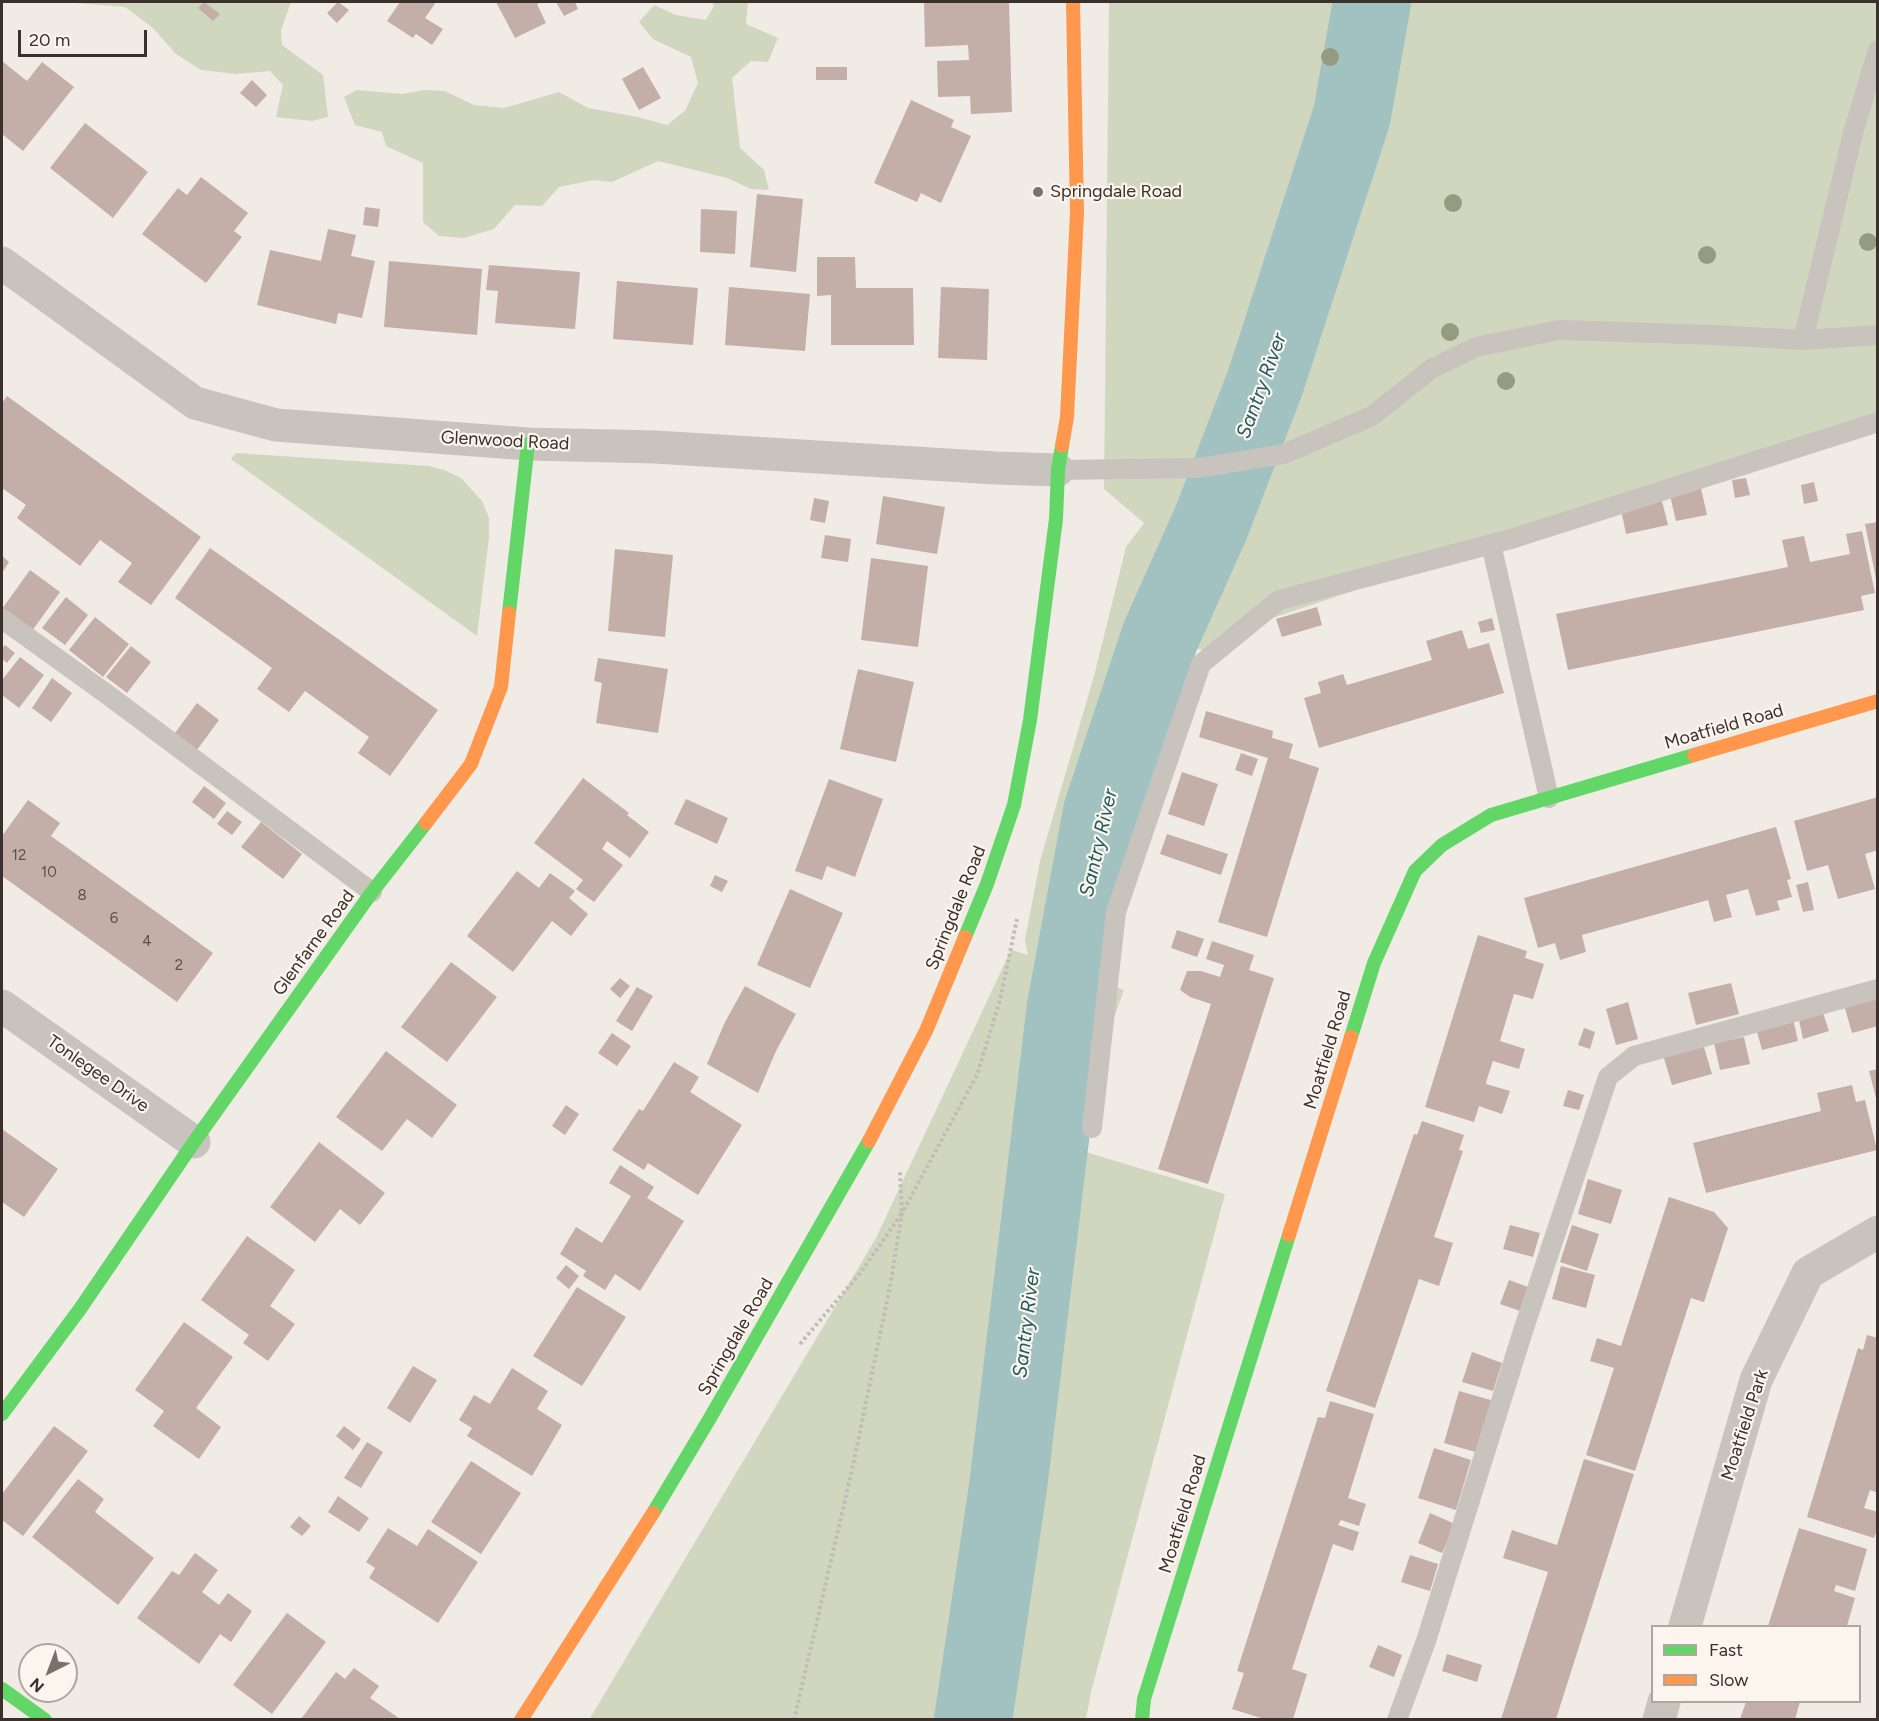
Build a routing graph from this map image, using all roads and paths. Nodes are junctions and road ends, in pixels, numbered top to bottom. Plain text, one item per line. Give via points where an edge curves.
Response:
1 (1073, 2) edge
2 (1878, 51) edge
3 (2, 262) edge
4 (1878, 335) edge
5 (1803, 340) junction
6 (1878, 423) edge
7 (528, 444) junction
8 (1058, 470) junction
9 (1491, 544) junction
10 (2, 619) edge
11 (1878, 700) edge
12 (1549, 798) junction
13 (372, 892) junction
14 (1006, 974) dead end
15 (1878, 989) edge
16 (2, 1006) edge
17 (1092, 1128) dead end
18 (194, 1142) junction
19 (1878, 1233) edge
20 (2, 1414) edge
21 (1685, 1625) edge
22 (2, 1689) edge
23 (1663, 1703) edge
24 (45, 1719) edge
25 (521, 1719) edge
26 (794, 1719) edge
27 (1142, 1719) edge
28 (1397, 1719) edge
29 (1659, 1719) edge

1 - 8 street, Springdale Road via 1077,213 1067,417
2 - 5 lane via 1852,134
3 - 7 street, Glenwood Road via 195,403 276,425
4 - 5 lane
5 - 8 lane via 1559,330 1476,347 1431,369 1372,416 1284,454 1198,468
6 - 9 lane
7 - 8 street, Glenwood Road via 655,447
7 - 13 street, Glenfarne Road via 501,687 471,764
8 - 25 street, Springdale Road via 1056,519 1030,720 1014,806 987,884 926,1031 865,1149 710,1418
9 - 12 lane
9 - 17 lane via 1279,600 1201,664 1116,912
10 - 13 lane
11 - 12 street, Moatfield Road
12 - 27 street, Moatfield Road via 1491,815 1442,845 1415,871 1379,952 1144,1699
13 - 18 street, Glenfarne Road
14 - 26 path via 977,1075 902,1213 854,1459
15 - 28 lane via 1634,1056 1608,1077 1522,1331 1426,1641
16 - 18 street, Tonlegee Drive
18 - 20 street, Glenfarne Road via 80,1309
19 - 21 street, Moatfield Park via 1808,1273 1756,1380
22 - 24 street
23 - 29 street

